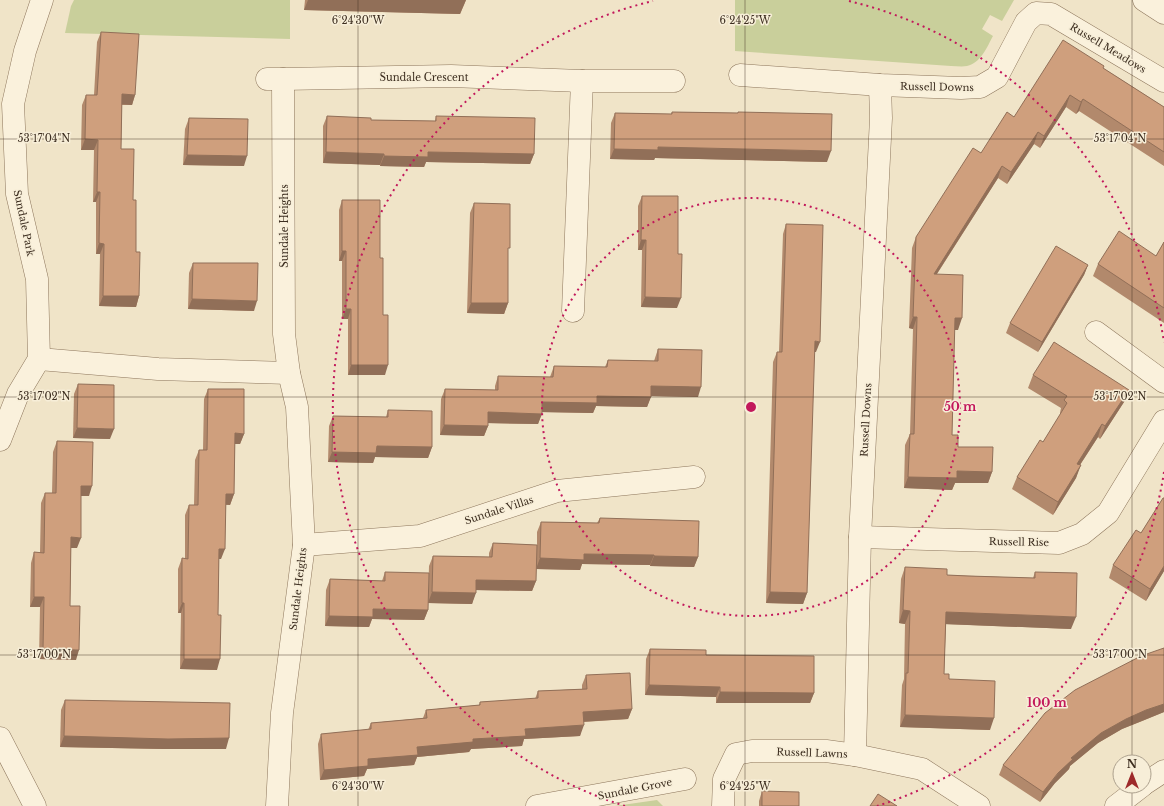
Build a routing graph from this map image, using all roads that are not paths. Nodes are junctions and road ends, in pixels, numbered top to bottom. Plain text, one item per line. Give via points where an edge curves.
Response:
1 (42, 0) edge
2 (1144, 0) edge
3 (1164, 13) edge
4 (1051, 14) joint
5 (740, 75) dead end
6 (275, 79) joint
7 (582, 81) junction
8 (674, 81) dead end
9 (1164, 81) edge
10 (880, 85) junction
11 (573, 311) dead end
12 (1096, 332) dead end
13 (39, 359) junction
14 (289, 373) junction
15 (1164, 382) edge
16 (1164, 421) edge
17 (0, 440) edge
18 (694, 477) dead end
19 (860, 537) junction
20 (304, 545) junction
21 (0, 738) edge
22 (855, 755) junction
23 (1164, 771) edge
24 (685, 779) dead end
25 (1152, 779) edge
26 (1131, 794) edge
27 (35, 806) edge
28 (277, 806) edge
29 (538, 806) edge
30 (723, 806) edge
31 (979, 806) edge
32 (1116, 806) edge

1 - 13 street, Sundale Park via 25,51 13,104 17,194 37,279
2 - 3 street
4 - 9 street, Russell Meadows
4 - 10 street, Russell Downs via 1036,13 1026,22 997,77 980,87
5 - 10 street, Russell Downs
6 - 7 street, Sundale Crescent via 451,76
6 - 14 street, Sundale Heights via 284,334
7 - 8 street, Sundale Crescent
7 - 11 street
10 - 19 street, Russell Downs via 881,118
12 - 15 street
13 - 14 street via 158,369
13 - 17 street via 18,394
14 - 20 street, Sundale Heights via 297,407
16 - 19 street, Russell Rise via 1108,513 1082,534 1065,541 1024,543
18 - 20 street, Sundale Villas via 557,491 420,536
19 - 22 street, Russell Downs
20 - 28 street, Sundale Heights via 282,713
21 - 27 street
22 - 30 street, Russell Lawns via 826,751 752,751 736,754 724,779
22 - 31 street, Russell Lawns via 922,770
23 - 25 street
24 - 29 street, Sundale Grove
26 - 32 street

